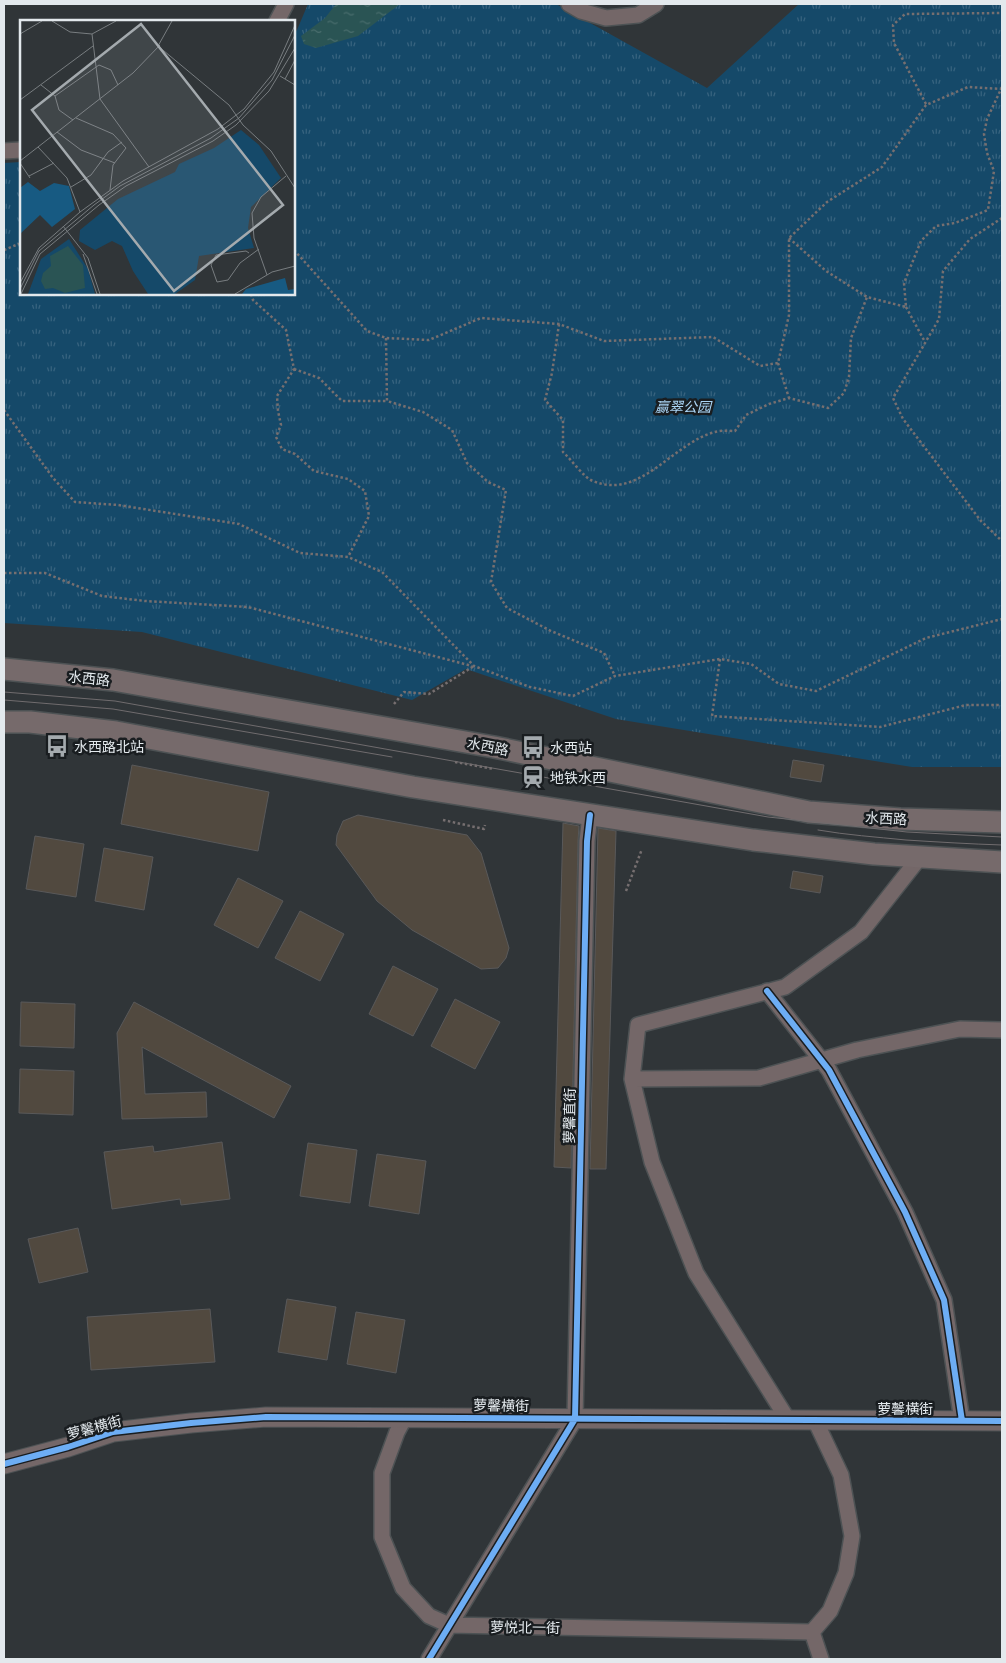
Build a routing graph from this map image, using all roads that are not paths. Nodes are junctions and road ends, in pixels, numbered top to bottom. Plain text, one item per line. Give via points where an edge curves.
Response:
1 (286, 4) edge
2 (569, 4) edge
3 (656, 4) edge
4 (278, 20) edge
5 (20, 150) edge
6 (4, 151) edge
7 (4, 669) edge
8 (4, 722) edge
9 (590, 815) junction
10 (1002, 822) edge
11 (920, 857) junction
12 (1002, 862) edge
13 (767, 991) junction
14 (1002, 1030) edge
15 (821, 1060) junction
16 (632, 1079) junction
17 (405, 1417) junction
18 (575, 1419) junction
19 (788, 1420) junction
20 (815, 1420) junction
21 (962, 1421) junction
22 (1002, 1421) edge
23 (4, 1464) edge
24 (450, 1625) junction
25 (812, 1632) junction
26 (429, 1659) edge
27 (821, 1659) edge

1 - 4 street
2 - 3 street via 606,18 638,15
5 - 6 street
7 - 10 main road, 水西路 via 113,680 494,746 809,812
8 - 9 main road via 116,732
9 - 11 main road via 804,847
9 - 18 street, 萝馨直街
11 - 12 main road
11 - 13 street via 861,932 785,987
13 - 15 street
13 - 16 street via 638,1025
14 - 15 street via 960,1029
15 - 16 street via 759,1078
15 - 21 street via 905,1212 944,1300
16 - 19 street via 652,1162 696,1273
17 - 18 street, 萝馨横街
17 - 23 street, 萝馨横街 via 266,1417 153,1427 113,1432
17 - 24 street, 萝悦北一街 via 382,1473 382,1537 403,1588 429,1616
18 - 19 street, 萝馨横街
18 - 24 street
19 - 20 street, 萝馨横街
20 - 21 street, 萝馨横街
20 - 25 street via 840,1475 852,1536 846,1574 837,1596 830,1611
21 - 22 street, 萝馨横街
24 - 25 street, 萝悦北一街
24 - 26 street
25 - 27 street

